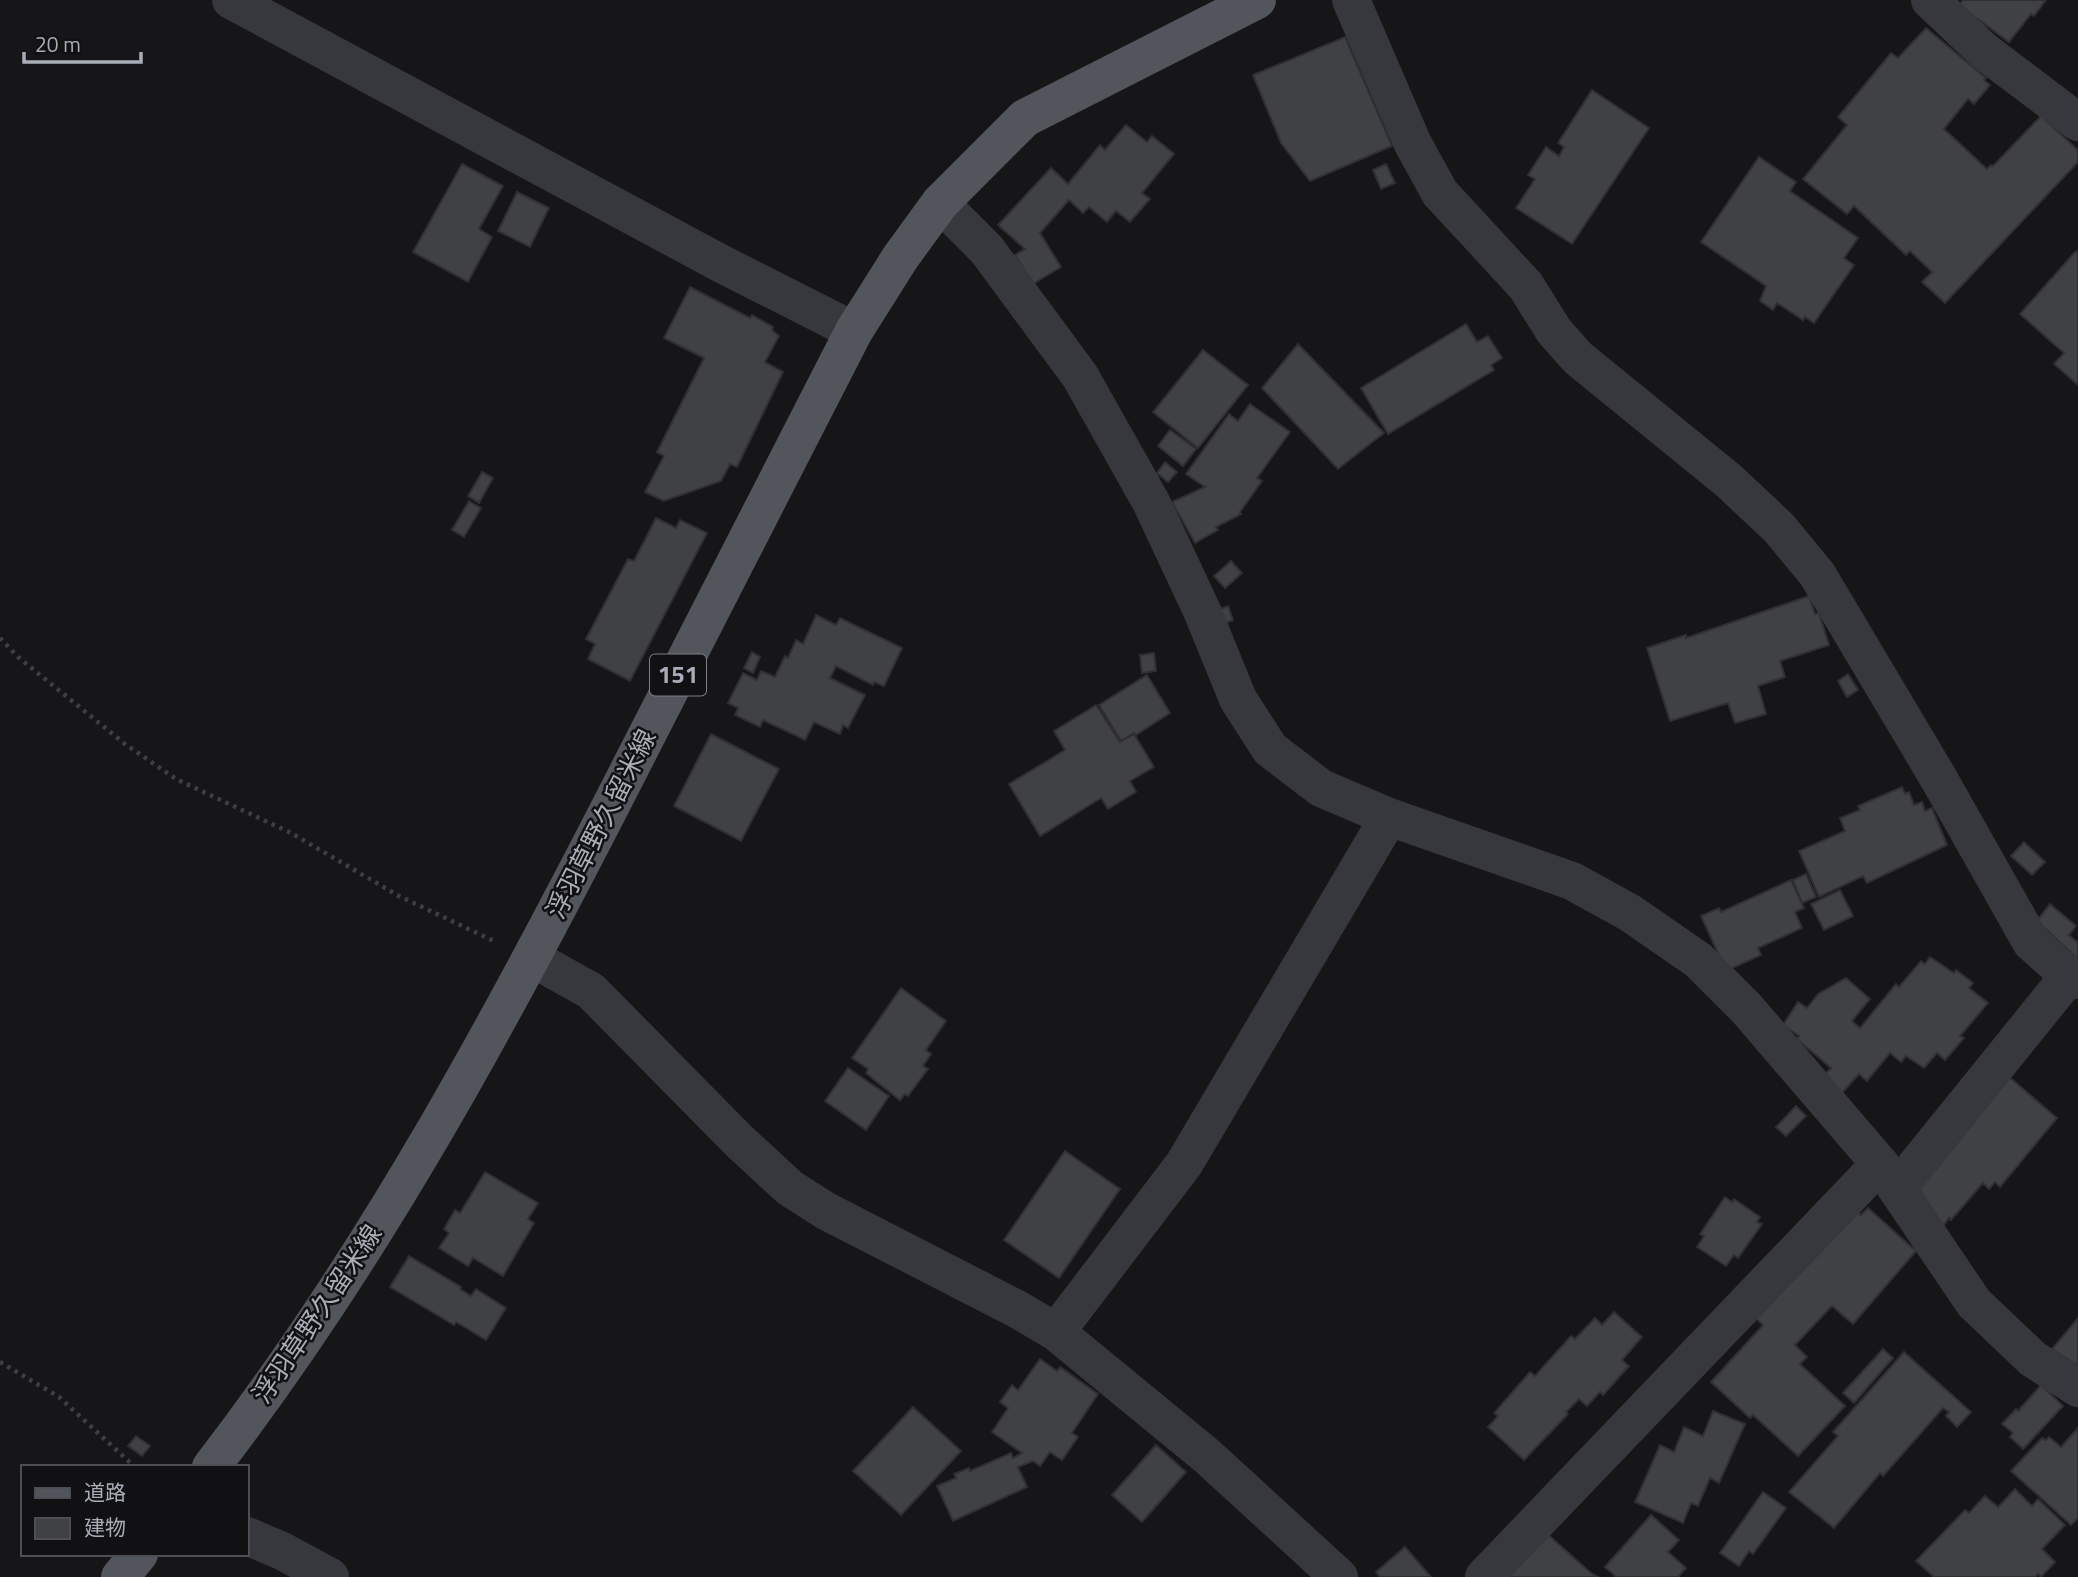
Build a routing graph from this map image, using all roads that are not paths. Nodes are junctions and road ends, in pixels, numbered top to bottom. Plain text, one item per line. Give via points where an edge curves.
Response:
1 (231, 0) edge
2 (1257, 0) edge
3 (1351, 0) edge
4 (1930, 0) edge
5 (2078, 122) edge
6 (940, 203) junction
7 (854, 331) junction
8 (1389, 817) junction
9 (532, 958) junction
10 (2073, 978) edge
11 (1889, 1176) junction
12 (1056, 1332) junction
13 (2078, 1388) edge
14 (213, 1465) edge
15 (248, 1536) edge
16 (137, 1556) edge
17 (120, 1577) edge
18 (330, 1577) edge
19 (1339, 1577) edge
20 (1484, 1577) edge

1 - 7 street
2 - 6 main road, 浮羽草野久留米線 / 151 via 1025,118
3 - 10 street via 1413,144 1440,193 1526,286 1554,331 1578,358 1729,481 1779,528 1817,574 2031,942
4 - 5 street via 1984,51
6 - 7 main road, 浮羽草野久留米線 / 151
6 - 8 street via 987,250 1080,376 1150,502 1238,699 1270,749 1321,788
7 - 9 main road, 浮羽草野久留米線 / 151
8 - 11 street via 1572,881 1630,913 1698,960 1747,1009
8 - 12 street via 1184,1164
9 - 12 street via 591,991 790,1188
9 - 14 main road, 浮羽草野久留米線 / 151 via 410,1175 332,1296
10 - 11 street
11 - 13 street via 1974,1303 2033,1359
11 - 20 street
12 - 19 street via 1207,1455
15 - 18 street
16 - 17 main road

